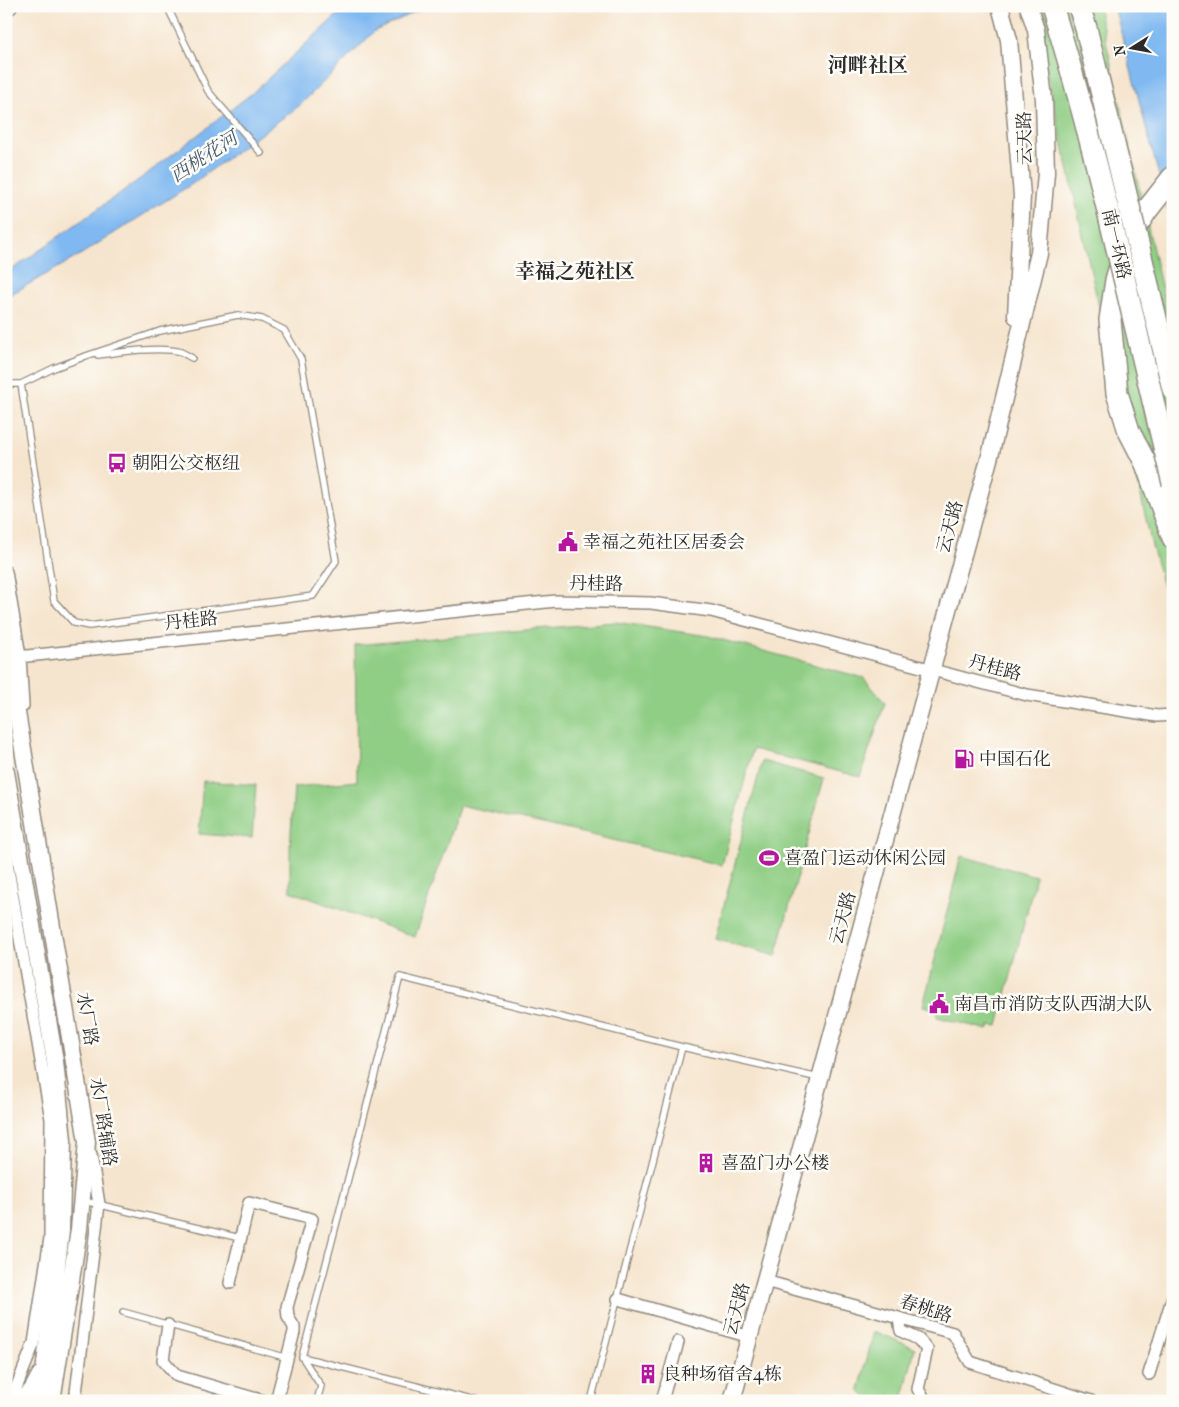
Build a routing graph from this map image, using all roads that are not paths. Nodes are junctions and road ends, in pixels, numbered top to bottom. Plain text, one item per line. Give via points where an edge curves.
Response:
1 (167, 6) edge
2 (1000, 6) edge
3 (1028, 6) edge
4 (1051, 6) edge
5 (1081, 6) edge
6 (261, 153) dead end
7 (1173, 177) edge
8 (192, 358) dead end
9 (1014, 358) junction
10 (77, 359) junction
11 (6, 384) edge
12 (21, 384) junction
13 (1173, 389) edge
14 (1173, 483) edge
15 (1173, 538) edge
16 (6, 572) edge
17 (11, 653) edge
18 (932, 669) junction
19 (1173, 715) edge
20 (6, 772) edge
21 (40, 855) junction
22 (6, 858) edge
23 (682, 1047) junction
24 (820, 1079) junction
25 (82, 1201) junction
26 (99, 1204) junction
27 (240, 1238) junction
28 (765, 1281) junction
29 (230, 1283) dead end
30 (1173, 1296) edge
31 (618, 1299) junction
32 (123, 1312) dead end
33 (900, 1318) junction
34 (168, 1325) junction
35 (750, 1337) junction
36 (678, 1342) dead end
37 (302, 1357) junction
38 (288, 1358) junction
39 (45, 1364) junction
40 (1149, 1374) dead end
41 (11, 1401) edge
42 (22, 1401) edge
43 (39, 1401) edge
44 (52, 1401) edge
45 (75, 1401) edge
46 (264, 1401) edge
47 (276, 1401) edge
48 (317, 1401) edge
49 (475, 1401) edge
50 (592, 1401) edge
51 (662, 1401) edge
52 (732, 1401) edge
53 (925, 1401) edge
54 (1092, 1401) edge

1 - 6 lane via 211,94
2 - 9 street, 云天路 via 1009,40 1022,196
3 - 9 street, 云天路 via 1036,30 1044,99 1046,173 1038,253
4 - 14 highway, 南一环路, bridge via 1094,150
5 - 13 highway, 南一环路, bridge
7 - 15 highway via 1128,239 1116,280 1110,320 1116,393
8 - 10 lane via 168,350 121,352
9 - 18 street, 云天路
10 - 12 lane
10 - 12 lane via 160,332 238,316 262,318 284,330 301,359 336,561 313,596 89,626 74,622 54,601
11 - 12 lane
16 - 17 street
17 - 18 street, 丹桂路 via 556,601 651,603 711,611
17 - 21 street, 水厂路
18 - 19 street, 丹桂路 via 1027,695 1157,716
18 - 24 street, 云天路
20 - 39 street via 55,1061 63,1140 61,1231
21 - 25 street, 水厂路 via 87,1142
21 - 26 street, 水厂路辅路
22 - 41 street via 51,1119 50,1238 34,1343
23 - 24 lane
23 - 31 lane
23 - 37 lane via 400,977
24 - 28 street, 云天路
25 - 26 lane
25 - 44 street, 水厂路
26 - 27 lane
26 - 45 street, 水厂路辅路
27 - 29 street
27 - 38 street via 249,1203 312,1219 287,1307 294,1327
28 - 33 street, 春桃路
28 - 35 street, 云天路
30 - 40 street
31 - 35 street
31 - 50 lane
32 - 34 lane
33 - 53 street via 901,1331 918,1339 927,1349 918,1389
33 - 54 street, 春桃路 via 953,1333 970,1362
34 - 38 lane
34 - 46 street via 163,1360 177,1376
35 - 52 street, 云天路
36 - 51 street
37 - 48 lane via 321,1386
37 - 49 lane
38 - 47 street
39 - 42 street via 32,1390
39 - 43 street

